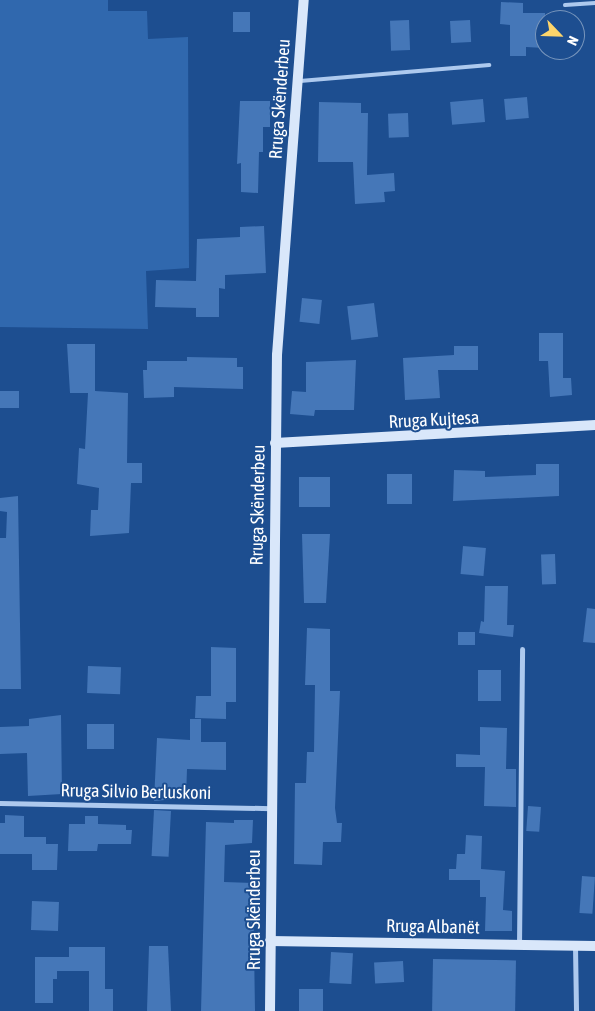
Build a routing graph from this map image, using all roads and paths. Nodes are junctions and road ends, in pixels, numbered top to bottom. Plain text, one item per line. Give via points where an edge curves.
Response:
1 (304, 0) edge
2 (595, 3) edge
3 (565, 5) dead end
4 (489, 65) dead end
5 (297, 81) junction
6 (595, 425) edge
7 (275, 443) junction
8 (522, 650) dead end
9 (0, 803) edge
10 (271, 808) junction
11 (270, 941) junction
12 (519, 945) junction
13 (575, 946) junction
14 (595, 946) edge
15 (270, 1011) edge
16 (576, 1011) edge

1 - 5 main road, Rruga Skënderbeu
2 - 3 lane
4 - 5 lane
5 - 7 main road, Rruga Skënderbeu
6 - 7 main road, Rruga Kujtesa
7 - 10 main road, Rruga Skënderbeu
8 - 12 street
9 - 10 street, Rruga Silvio Berluskoni
10 - 11 main road, Rruga Skënderbeu
11 - 12 main road, Rruga Albanët
11 - 15 main road, Rruga Skënderbeu
12 - 13 main road, Rruga Albanët
13 - 14 main road, Rruga Albanët
13 - 16 street

